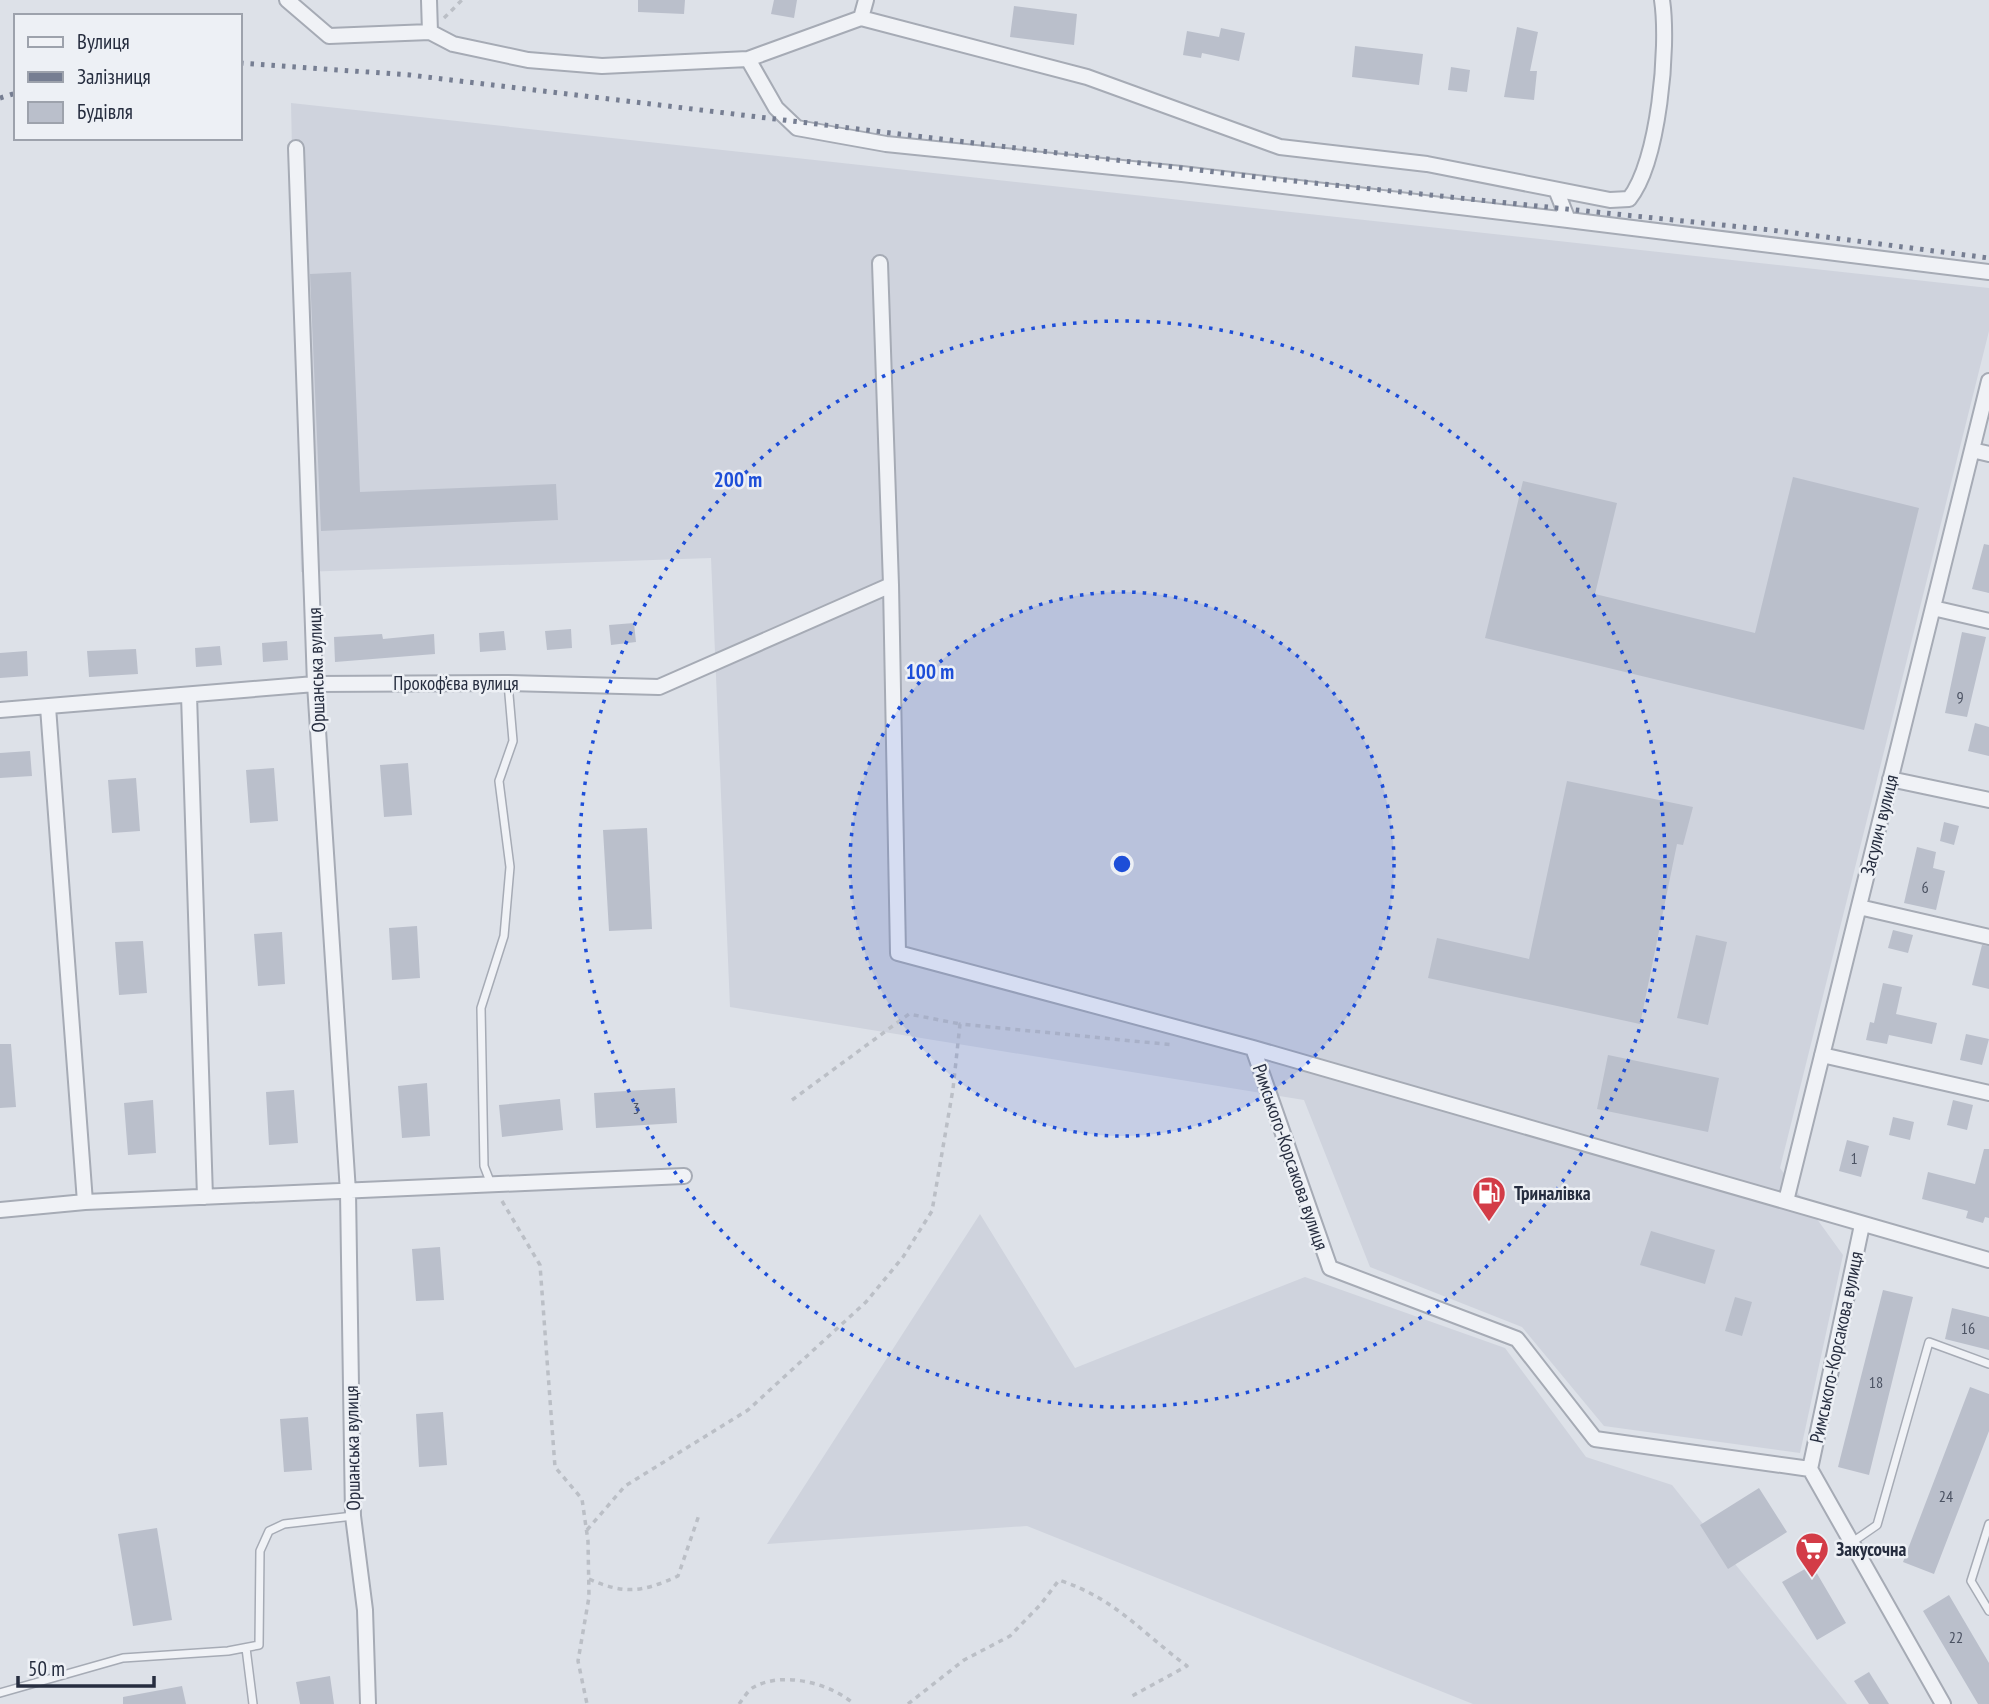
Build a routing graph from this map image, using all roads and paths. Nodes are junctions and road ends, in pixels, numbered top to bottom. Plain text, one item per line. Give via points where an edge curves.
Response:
1 (287, 0) edge
2 (429, 0) edge
3 (866, 0) edge
4 (1662, 0) edge
5 (861, 18) junction
6 (430, 32) junction
7 (748, 59) junction
8 (296, 148) dead end
9 (1557, 191) junction
10 (1568, 220) junction
11 (880, 263) dead end
12 (1989, 272) edge
13 (1989, 382) edge
14 (1972, 450) junction
15 (1989, 454) edge
16 (891, 585) junction
17 (1933, 608) junction
18 (1989, 621) edge
19 (508, 682) junction
20 (315, 684) junction
21 (189, 695) junction
22 (48, 707) junction
23 (0, 710) edge
24 (1890, 779) junction
25 (1989, 800) edge
26 (1858, 907) junction
27 (1989, 937) edge
28 (960, 1024) junction
29 (1178, 1046) dead end
30 (1253, 1048) junction
31 (1822, 1055) junction
32 (1989, 1093) edge
33 (792, 1100) dead end
34 (684, 1176) dead end
35 (491, 1184) junction
36 (348, 1192) junction
37 (205, 1196) junction
38 (1786, 1201) junction
39 (85, 1202) junction
40 (0, 1210) edge
41 (1863, 1224) junction
42 (1989, 1260) edge
43 (1989, 1364) edge
44 (1810, 1469) junction
45 (699, 1515) dead end
46 (353, 1516) junction
47 (1989, 1524) edge
48 (587, 1530) junction
49 (1850, 1544) junction
50 (589, 1579) junction
51 (1989, 1611) edge
52 (246, 1648) junction
53 (0, 1693) edge
54 (1132, 1696) dead end
55 (253, 1704) edge
56 (368, 1704) edge
57 (587, 1704) edge
58 (739, 1704) edge
59 (854, 1704) edge
60 (908, 1704) edge
61 (1943, 1704) edge

1 - 6 street via 329,36
2 - 6 street
3 - 5 street
4 - 9 street via 1664,71 1649,153 1636,190 1629,198 1610,200
5 - 7 street
5 - 9 street via 1087,76 1280,147 1427,164
6 - 7 street via 453,44 528,60 602,66
7 - 10 street via 776,108 797,128 886,144
8 - 20 street, Оршанська вулиця
9 - 10 street
10 - 12 street
11 - 16 street
13 - 14 street, Засулич вулиця
14 - 15 street
14 - 17 street, Засулич вулиця
16 - 19 street, Прокоф’єва вулиця via 659,687
16 - 30 street, Римського-Корсакова вулиця via 898,953
17 - 18 street
17 - 24 street, Засулич вулиця
19 - 20 street, Прокоф’єва вулиця
19 - 35 lane via 513,741 499,781 510,867 504,936 481,1008 484,1166
20 - 21 street, Прокоф’єва вулиця
20 - 36 street, Оршанська вулиця
21 - 22 street, Прокоф’єва вулиця
21 - 37 street
22 - 23 street, Прокоф’єва вулиця
22 - 39 street
24 - 25 street
24 - 26 street, Засулич вулиця
26 - 27 street
26 - 31 street, Засулич вулиця
28 - 29 path
28 - 33 path via 909,1014
28 - 48 path via 932,1212 903,1257 866,1302 748,1410 625,1486
30 - 38 street, Римського-Корсакова вулиця
30 - 44 street, Римського-Корсакова вулиця via 1330,1268 1517,1339 1595,1439
31 - 32 street
31 - 38 street, Засулич вулиця
34 - 35 street
35 - 36 street
35 - 48 path via 540,1265 555,1467 582,1499
36 - 37 street
36 - 46 street, Оршанська вулиця
37 - 39 street
38 - 41 street, Римського-Корсакова вулиця
39 - 40 street
41 - 42 street, Римського-Корсакова вулиця
41 - 44 street, Римського-Корсакова вулиця
43 - 49 lane via 1929,1342 1877,1525
44 - 49 street, Римського-Корсакова вулиця
45 - 50 path via 678,1576 648,1590 613,1590
46 - 52 lane via 284,1524 269,1531 260,1551 259,1645
46 - 56 street, Оршанська вулиця via 365,1610
47 - 51 lane via 1971,1580
48 - 50 path
49 - 61 street, Римського-Корсакова вулиця
50 - 57 path via 578,1661
52 - 53 lane via 124,1657
52 - 55 lane
54 - 60 path via 1187,1666 1134,1620 1090,1590 1059,1580 1010,1636 964,1660
58 - 59 path via 753,1687 794,1678 845,1696

